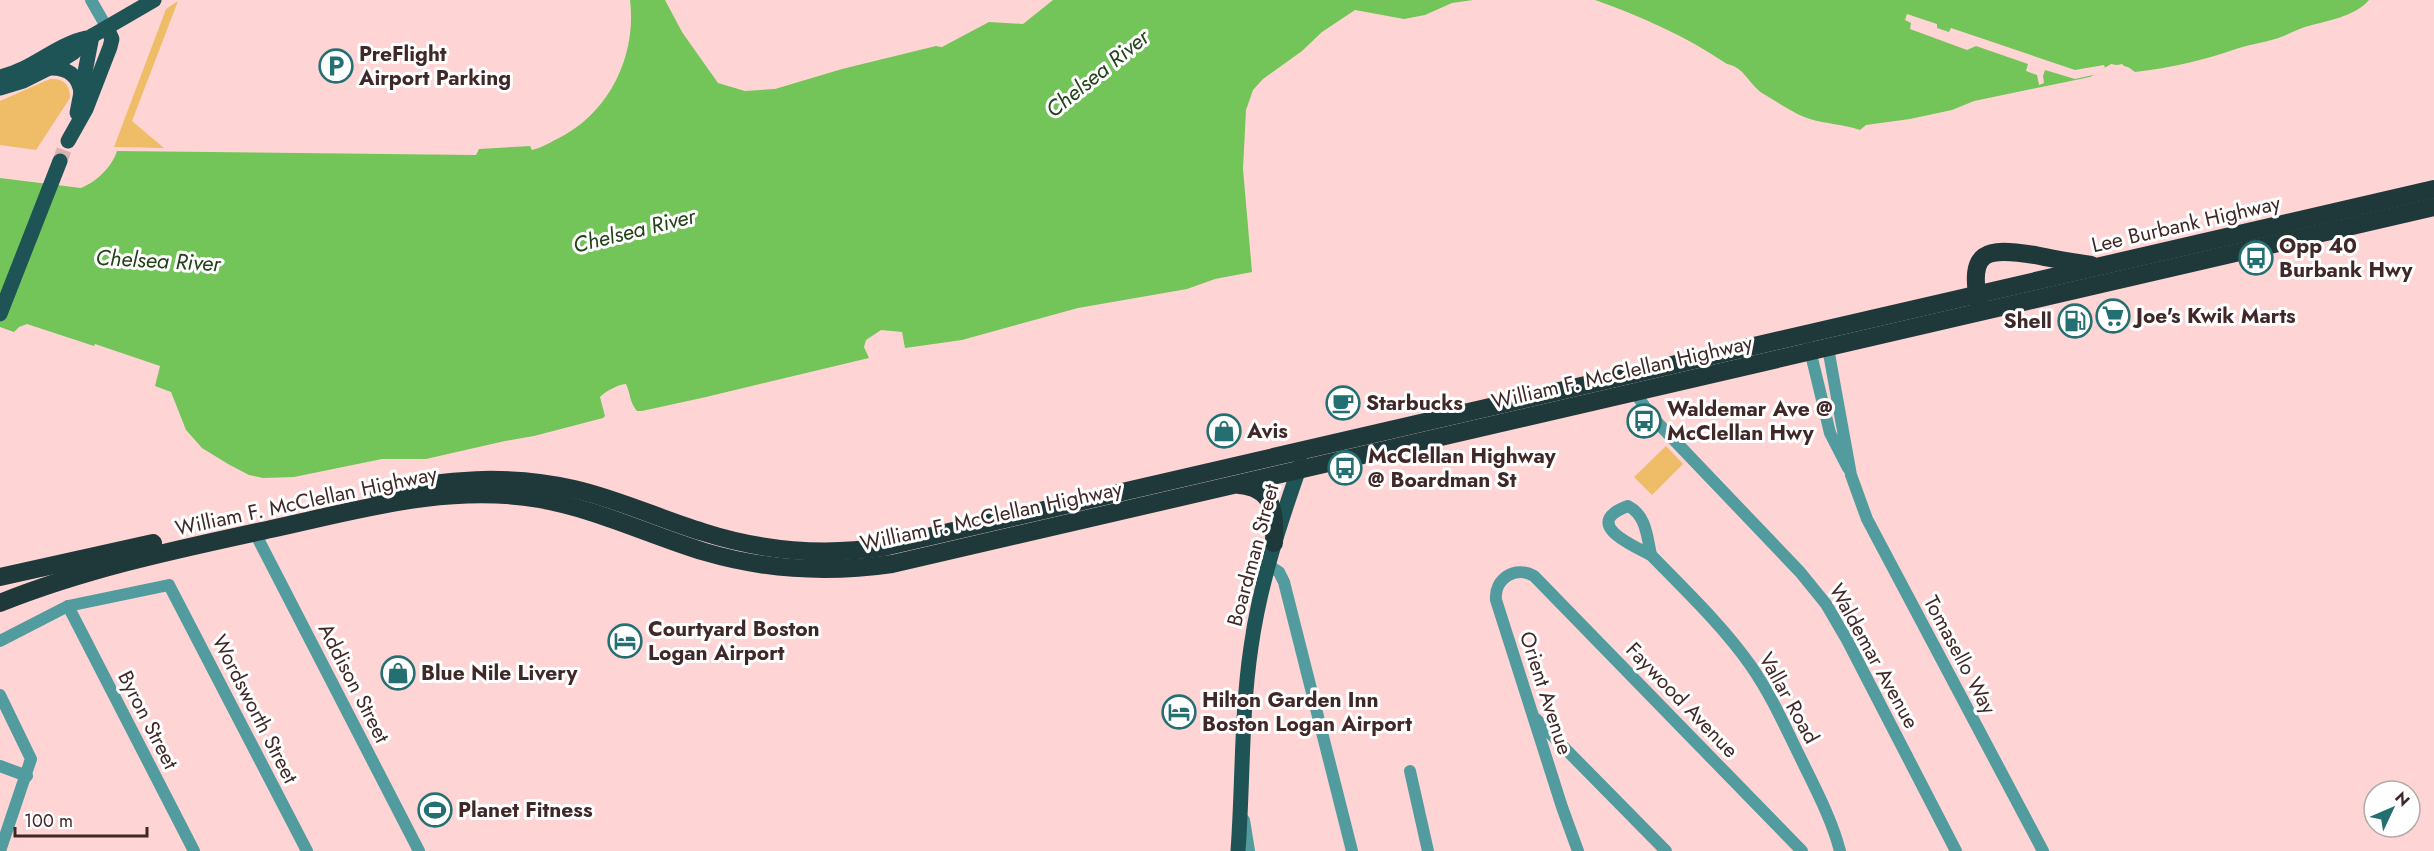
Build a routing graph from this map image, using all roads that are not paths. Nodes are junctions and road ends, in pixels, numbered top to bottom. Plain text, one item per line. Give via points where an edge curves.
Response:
1 (154, 0) edge
2 (94, 5) edge
3 (109, 34) junction
4 (92, 36) junction
5 (49, 68) junction
6 (0, 77) edge
7 (0, 88) edge
8 (85, 97) junction
9 (2434, 189) edge
10 (2434, 207) edge
11 (2102, 266) junction
12 (1979, 304) junction
13 (1953, 310) junction
14 (0, 314) edge
15 (1808, 344) junction
16 (1828, 348) junction
17 (1635, 393) junction
18 (1305, 450) junction
19 (1299, 469) junction
20 (1851, 475) junction
21 (1234, 485) junction
22 (255, 533) junction
23 (1274, 543) junction
24 (1651, 555) dead end
25 (1268, 564) junction
26 (1534, 576) joint
27 (0, 577) edge
28 (0, 603) edge
29 (68, 606) junction
30 (0, 640) edge
31 (0, 695) edge
32 (1535, 718) junction
33 (0, 766) edge
34 (1410, 771) dead end
35 (27, 776) junction
36 (1242, 804) junction
37 (0, 851) edge
38 (194, 851) edge
39 (307, 851) edge
40 (419, 851) edge
41 (1238, 851) edge
42 (1250, 851) edge
43 (1352, 851) edge
44 (1428, 851) edge
45 (1578, 851) edge
46 (1666, 851) edge
47 (1802, 851) edge
48 (1840, 851) edge
49 (1956, 851) edge
50 (2043, 851) edge

1 - 3 main road
2 - 3 street
2 - 4 street
3 - 4 main road
3 - 8 main road
4 - 5 main road
4 - 6 main road via 73,41 37,63
4 - 8 main road
5 - 7 main road
5 - 8 main road via 71,72
8 - 14 main road
9 - 11 highway, Lee Burbank Highway
10 - 12 highway, Lee Burbank Highway
11 - 12 highway, Lee Burbank Highway
11 - 12 highway via 1993,251 1984,256 1977,268
12 - 13 highway, Lee Burbank Highway
13 - 15 highway, William F. McClellan Highway
13 - 16 highway, William F. McClellan Highway
15 - 16 highway, William F. McClellan Highway
15 - 17 highway, William F. McClellan Highway
15 - 18 highway, William F. McClellan Highway
15 - 20 street, Tomasello Way via 1830,433
16 - 20 street, Tomasello Way
17 - 19 highway, William F. McClellan Highway
17 - 49 street, Waldemar Avenue via 1653,418 1826,604
18 - 19 main road, Boardman Street
18 - 27 highway, William F. McClellan Highway via 924,539 860,550 805,551 758,546 704,533 575,489 472,479 409,487
19 - 21 highway, William F. McClellan Highway
19 - 23 main road, Boardman Street
20 - 50 street, Tomasello Way via 1877,540
21 - 22 highway, William F. McClellan Highway via 907,561 843,569 792,568 737,560 579,508 495,494 413,499
21 - 23 highway via 1257,489 1268,497
22 - 28 highway, William F. McClellan Highway via 93,570
22 - 40 street, Addison Street
23 - 25 main road, Boardman Street
24 - 48 street, Vallar Road via 1742,653 1760,680 1822,802
25 - 36 main road, Boardman Street via 1248,669
25 - 43 street via 1284,582
26 - 32 street, Orient Avenue via 1523,572 1510,574 1499,585 1496,596
26 - 47 street, Faywood Avenue
29 - 30 street
29 - 38 street, Byron Street
29 - 39 street, Wordsworth Street via 169,585
31 - 35 street via 30,754
32 - 45 street, Orient Avenue
32 - 46 street
33 - 35 street
34 - 44 street
35 - 37 street
36 - 41 main road, Boardman Street
36 - 42 street

